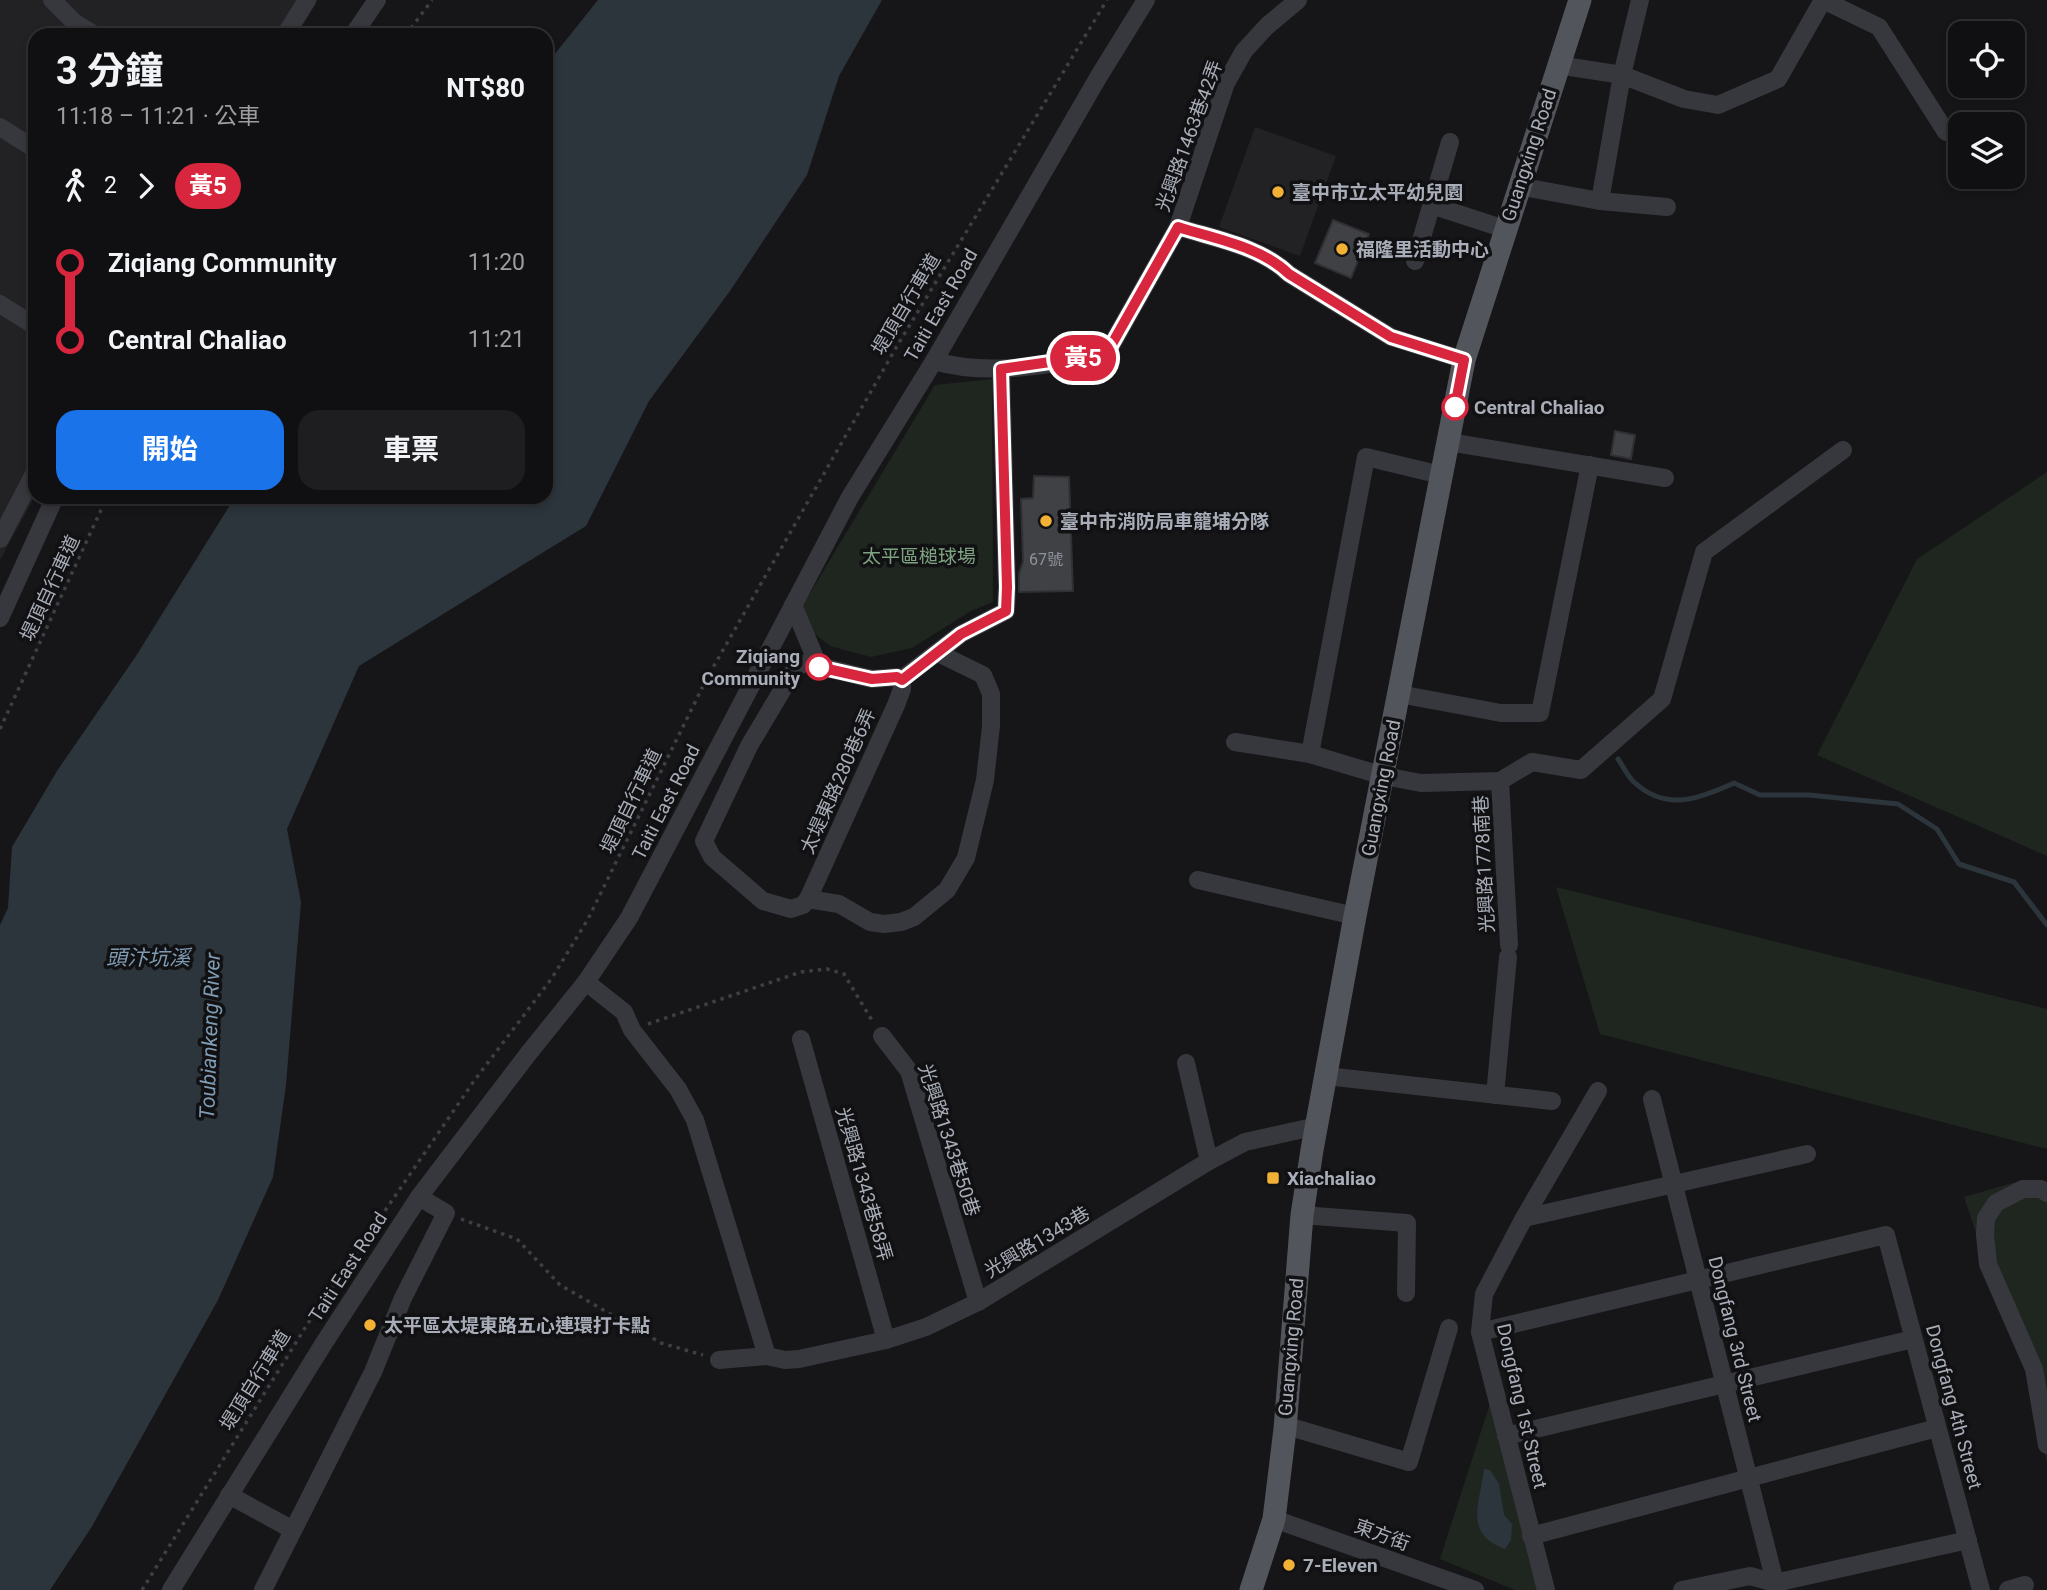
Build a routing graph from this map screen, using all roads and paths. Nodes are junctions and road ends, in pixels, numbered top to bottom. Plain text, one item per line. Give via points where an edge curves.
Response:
1 (52, 0) edge
2 (307, 0) edge
3 (377, 0) edge
4 (432, 0) edge
5 (1107, 0) edge
6 (1146, 0) edge
7 (1298, 0) edge
8 (1580, 0) edge
9 (1640, 0) edge
10 (83, 28) edge
11 (289, 28) edge
12 (358, 28) edge
13 (411, 28) edge
14 (1558, 65) junction
15 (1622, 75) junction
16 (0, 127) edge
17 (1946, 132) dead end
18 (1450, 142) dead end
19 (28, 145) edge
20 (1518, 186) junction
21 (1600, 201) junction
22 (1431, 205) junction
23 (1667, 207) dead end
24 (1178, 227) junction
25 (1505, 229) junction
26 (1415, 261) dead end
27 (0, 304) edge
28 (28, 322) edge
29 (1464, 360) junction
30 (933, 361) junction
31 (1001, 369) junction
32 (1449, 442) junction
33 (1843, 450) dead end
34 (1590, 465) junction
35 (1441, 475) junction
36 (1665, 478) dead end
37 (28, 482) edge
38 (52, 504) edge
39 (104, 504) edge
40 (7, 510) edge
41 (0, 539) edge
42 (796, 612) junction
43 (0, 618) edge
44 (938, 653) junction
45 (819, 667) junction
46 (707, 678) junction
47 (902, 680) junction
48 (745, 694) junction
49 (1399, 694) junction
50 (0, 729) edge
51 (1236, 743) dead end
52 (1310, 754) junction
53 (1384, 776) junction
54 (1500, 781) junction
55 (1198, 880) dead end
56 (808, 899) junction
57 (1355, 916) junction
58 (586, 982) junction
59 (632, 1030) junction
60 (882, 1036) joint
61 (801, 1039) dead end
62 (1186, 1063) dead end
63 (1326, 1076) junction
64 (1598, 1091) dead end
65 (1495, 1095) junction
66 (1653, 1099) dead end
67 (1552, 1101) dead end
68 (1317, 1126) junction
69 (1807, 1154) dead end
70 (1209, 1161) junction
71 (1674, 1184) junction
72 (2047, 1193) edge
73 (419, 1197) junction
74 (446, 1213) junction
75 (1302, 1215) junction
76 (1524, 1218) junction
77 (1698, 1280) junction
78 (1406, 1293) dead end
79 (978, 1302) junction
80 (1449, 1328) dead end
81 (1480, 1332) junction
82 (1913, 1339) junction
83 (886, 1340) junction
84 (767, 1356) junction
85 (719, 1360) joint
86 (1725, 1384) junction
87 (1937, 1428) junction
88 (1285, 1429) junction
89 (1506, 1436) junction
90 (2047, 1445) edge
91 (1748, 1478) junction
92 (229, 1495) junction
93 (1275, 1519) junction
94 (293, 1530) junction
95 (1531, 1536) junction
96 (1968, 1540) junction
97 (1449, 1586) edge
98 (1776, 1587) edge
99 (142, 1590) edge
100 (171, 1590) edge
101 (263, 1590) edge
102 (1251, 1590) edge
103 (1475, 1590) edge
104 (1545, 1590) edge
105 (1682, 1590) edge
106 (1981, 1590) edge

1 - 10 street
2 - 11 street
3 - 12 street
4 - 13 path
5 - 46 path, 堤頂自行車道 via 904,335
6 - 30 street, Taiti East Road
7 - 24 street, 光興路1463巷42弄 via 1244,51 1226,83
8 - 14 main road, Guangxing Road
9 - 15 street
14 - 15 street
14 - 20 main road, Guangxing Road
15 - 17 street via 1685,99 1718,105 1778,79 1823,0 1879,27
15 - 21 street
16 - 19 street
18 - 22 street
20 - 21 street
20 - 25 main road, Guangxing Road
21 - 23 street
22 - 25 street
22 - 26 street
24 - 29 street via 1276,262 1391,337
24 - 31 street, 光興路1463巷42弄 via 1112,344 1099,355
25 - 29 main road, Guangxing Road
27 - 28 street
29 - 32 main road, Guangxing Road
30 - 31 street, 光興路1463巷42弄
30 - 42 street, Taiti East Road via 850,497
31 - 44 street via 1006,611 961,634
32 - 34 street
32 - 35 main road, Guangxing Road
33 - 54 street via 1704,552 1662,699 1581,770 1532,762
34 - 36 street
34 - 49 street via 1539,713 1501,713
35 - 49 main road, Guangxing Road
35 - 52 street via 1366,457
37 - 40 street
38 - 43 street
39 - 50 path, 堤頂自行車道
40 - 41 street
42 - 45 street
42 - 48 street, Taiti East Road
44 - 47 street
44 - 56 street via 983,675 991,694 989,745 966,858 947,890 901,922 870,922 839,904
45 - 47 street via 872,679
45 - 56 street via 806,663 796,667 749,746 704,841 712,857 763,901 791,909
46 - 48 path
46 - 99 path, 堤頂自行車道 via 588,919 552,978 474,1081 310,1320
47 - 56 street, 太堤東路280巷6弄 via 896,705
48 - 58 street, Taiti East Road via 629,918
49 - 53 main road, Guangxing Road
51 - 52 street
52 - 53 street
53 - 54 street via 1421,783
53 - 57 main road, Guangxing Road
54 - 65 street, 光興路1778南巷 via 1509,951
55 - 57 street
57 - 63 main road, Guangxing Road
58 - 59 street via 624,1012
58 - 73 street, Taiti East Road
59 - 60 path via 801,972 827,969 844,974
59 - 84 street via 678,1089 695,1120
60 - 79 street, 光興路1343巷50巷 via 909,1070
61 - 83 street, 光興路1343巷58弄
62 - 70 street
63 - 65 street
63 - 68 main road, Guangxing Road
64 - 76 street, Dongfang 1st Street
65 - 67 street
66 - 71 street, Dongfang 3rd Street
68 - 70 street, 光興路1343巷 via 1245,1142
68 - 75 main road, Guangxing Road
69 - 71 street
70 - 79 street, 光興路1343巷
71 - 76 street
71 - 77 street, Dongfang 3rd Street
72 - 90 street via 2023,1189 1996,1203 1986,1218 1984,1236 1988,1264 2034,1369
73 - 74 street
73 - 92 street, Taiti East Road
74 - 85 path via 517,1239 560,1285 661,1343
74 - 94 street
75 - 78 street via 1407,1223
75 - 88 main road, Guangxing Road
76 - 81 street, Dongfang 1st Street via 1484,1294
77 - 81 street
77 - 82 street, Dongfang 4th Street via 1886,1235
77 - 86 street, Dongfang 3rd Street
79 - 83 street, 光興路1343巷
80 - 88 street via 1409,1462
81 - 89 street, Dongfang 1st Street
82 - 86 street
82 - 87 street, Dongfang 4th Street
83 - 84 street, 光興路1343巷 via 799,1359
84 - 85 street, 光興路1343巷
86 - 89 street
86 - 91 street, Dongfang 3rd Street
87 - 91 street
87 - 96 street, Dongfang 4th Street
88 - 93 main road, Guangxing Road
89 - 95 street, Dongfang 1st Street
91 - 95 street
91 - 98 street, Dongfang 3rd Street
92 - 94 street
92 - 100 street, Taiti East Road
93 - 97 street, 東方街
93 - 102 main road, Guangxing Road
94 - 101 street
95 - 104 street, Dongfang 1st Street
96 - 98 street
96 - 106 street, Dongfang 4th Street
97 - 103 street, 東方街
98 - 105 street via 1750,1576

